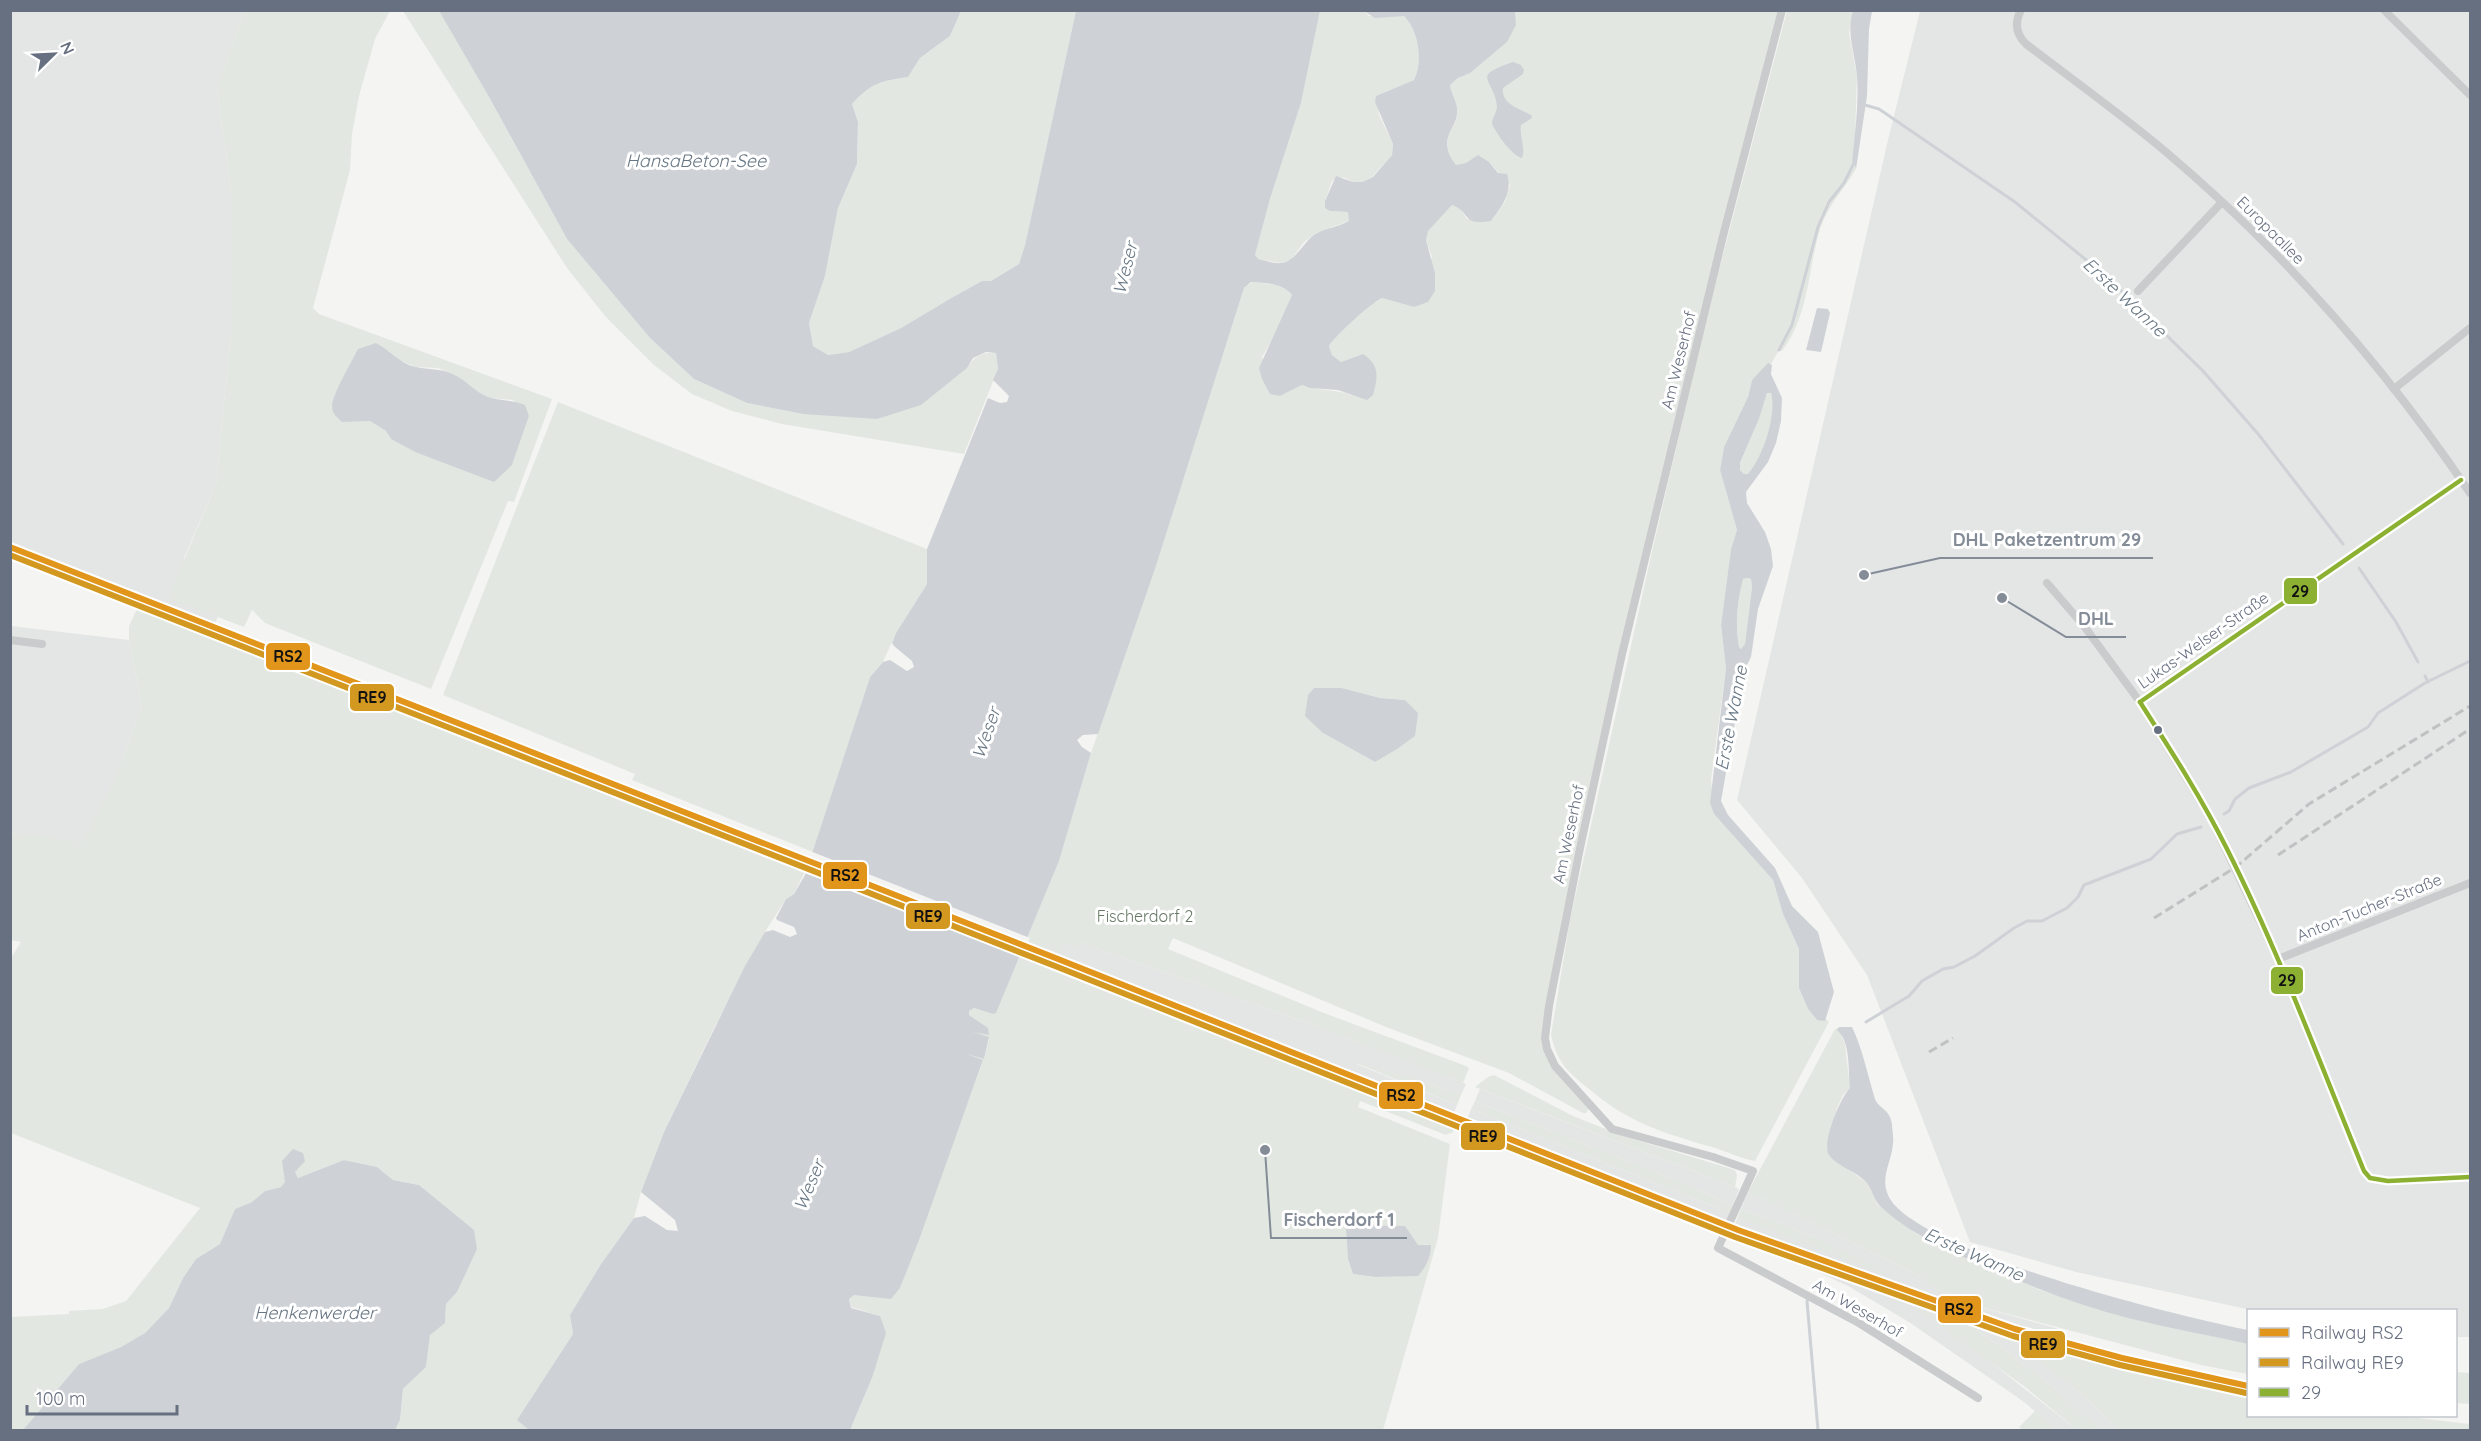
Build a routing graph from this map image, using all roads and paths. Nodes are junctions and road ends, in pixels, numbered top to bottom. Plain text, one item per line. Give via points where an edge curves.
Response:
1 (1782, 10) edge
2 (2021, 10) edge
3 (2384, 10) edge
4 (2470, 95) edge
5 (2222, 202) junction
6 (2139, 291) dead end
7 (2470, 328) edge
8 (2394, 389) junction
9 (2461, 480) junction
10 (2470, 493) edge
11 (2047, 583) dead end
12 (10, 640) edge
13 (42, 644) dead end
14 (2140, 702) junction
15 (2470, 883) edge
16 (2278, 959) junction
17 (2470, 1177) edge
18 (1978, 1398) dead end

1 - 18 street, Am Weserhof via 1622,654 1562,939 1546,1043 1555,1066 1612,1129 1753,1171 1718,1248 1859,1323
2 - 5 street, Europaallee via 2016,23 2018,35 2026,44 2111,107
3 - 4 street
5 - 6 street
5 - 8 street, Europaallee via 2311,291
7 - 8 street
8 - 9 street, Europaallee
9 - 10 street, Europaallee
9 - 14 street, Lukas-Welser-Straße
11 - 14 street
12 - 13 street
14 - 16 street via 2211,818
15 - 16 street, Anton-Tucher-Straße
16 - 17 street via 2359,1163 2370,1178

